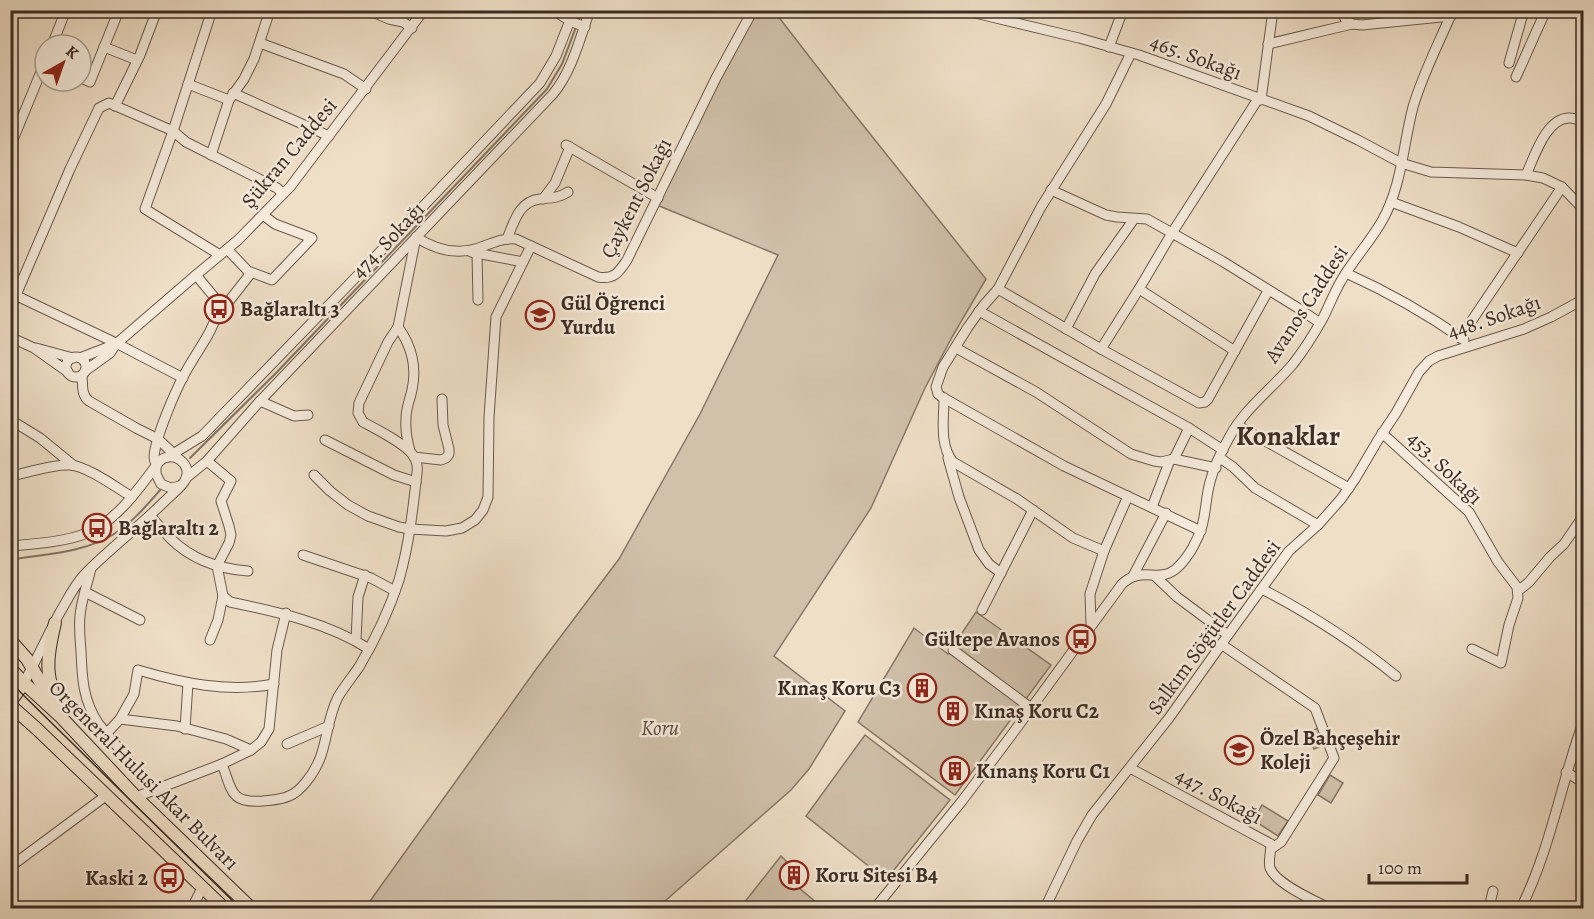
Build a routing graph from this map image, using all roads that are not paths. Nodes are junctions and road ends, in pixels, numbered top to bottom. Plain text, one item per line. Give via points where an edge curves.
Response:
1 (14, 10) edge
2 (66, 10) edge
3 (119, 10) edge
4 (157, 10) edge
5 (212, 10) edge
6 (270, 10) edge
7 (368, 10) edge
8 (424, 10) edge
9 (553, 10) edge
10 (574, 10) edge
11 (590, 10) edge
12 (753, 10) edge
13 (969, 10) edge
14 (1123, 10) edge
15 (1273, 10) edge
16 (1340, 10) edge
17 (1524, 10) edge
18 (1546, 10) edge
19 (1578, 10) edge
20 (1452, 13) edge
21 (1584, 13) edge
22 (10, 19) edge
23 (577, 24) junction
24 (1352, 24) junction
25 (412, 28) junction
26 (57, 33) edge
27 (260, 42) junction
28 (1268, 44) junction
29 (104, 46) junction
30 (1109, 47) junction
31 (1131, 53) junction
32 (137, 60) junction
33 (1509, 63) dead end
34 (93, 74) edge
35 (1516, 77) dead end
36 (188, 84) junction
37 (366, 88) junction
38 (33, 92) edge
39 (231, 96) junction
40 (1259, 99) junction
41 (115, 106) junction
42 (1584, 122) edge
43 (173, 131) junction
44 (329, 136) junction
45 (10, 147) edge
46 (212, 155) junction
47 (1401, 163) junction
48 (1526, 175) junction
49 (1562, 187) junction
50 (1052, 190) junction
51 (568, 192) dead end
52 (283, 194) junction
53 (658, 198) junction
54 (543, 199) junction
55 (1391, 202) junction
56 (1584, 210) edge
57 (262, 215) junction
58 (1134, 219) junction
59 (1172, 233) junction
60 (416, 237) junction
61 (507, 239) junction
62 (531, 246) junction
63 (224, 252) junction
64 (466, 252) junction
65 (1518, 253) junction
66 (477, 254) junction
67 (523, 262) junction
68 (251, 273) junction
69 (1346, 273) junction
70 (196, 275) junction
71 (998, 289) junction
72 (1139, 289) junction
73 (1268, 291) junction
74 (17, 296) junction
75 (1584, 299) edge
76 (478, 300) dead end
77 (10, 309) edge
78 (219, 309) junction
79 (979, 311) junction
80 (1320, 323) junction
81 (398, 327) junction
82 (1066, 329) junction
83 (10, 338) edge
84 (1460, 338) junction
85 (116, 344) junction
86 (1470, 345) junction
87 (34, 348) junction
88 (956, 348) junction
89 (1101, 349) junction
90 (1235, 351) junction
91 (76, 358) junction
92 (68, 372) junction
93 (1419, 372) joint
94 (84, 373) junction
95 (183, 378) junction
96 (944, 398) junction
97 (442, 399) dead end
98 (261, 401) junction
99 (308, 415) dead end
100 (14, 422) dead end
101 (1237, 424) junction
102 (1189, 428) junction
103 (1382, 433) junction
104 (158, 439) junction
105 (325, 440) dead end
106 (412, 454) junction
107 (173, 456) junction
108 (948, 456) junction
109 (1220, 459) junction
110 (1172, 460) junction
111 (207, 461) junction
112 (74, 465) junction
113 (157, 466) junction
114 (314, 475) dead end
115 (10, 476) edge
116 (184, 481) junction
117 (416, 482) junction
118 (1349, 488) junction
119 (1128, 496) junction
120 (132, 497) junction
121 (1152, 507) junction
122 (1032, 510) junction
123 (1166, 513) junction
124 (1584, 515) edge
125 (150, 516) junction
126 (1318, 525) junction
127 (410, 529) junction
128 (1201, 531) junction
129 (10, 546) edge
130 (1104, 551) junction
131 (303, 555) dead end
132 (217, 566) junction
133 (92, 568) junction
134 (248, 571) dead end
135 (1001, 573) junction
136 (365, 576) junction
137 (1133, 576) junction
138 (1155, 576) junction
139 (1262, 589) junction
140 (395, 591) junction
141 (1518, 591) junction
142 (85, 592) junction
143 (223, 596) junction
144 (982, 610) dead end
145 (286, 613) junction
146 (140, 620) dead end
147 (55, 622) junction
148 (1091, 624) junction
149 (1228, 635) junction
150 (10, 640) edge
151 (210, 640) dead end
152 (356, 640) junction
153 (1221, 644) junction
154 (369, 649) junction
155 (1472, 649) dead end
156 (953, 650) dead end
157 (32, 667) junction
158 (10, 668) edge
159 (1396, 676) dead end
160 (24, 683) junction
161 (188, 683) junction
162 (273, 684) junction
163 (10, 704) edge
164 (1031, 708) junction
165 (60, 716) junction
166 (10, 717) edge
167 (120, 719) junction
168 (1584, 720) edge
169 (329, 726) junction
170 (185, 729) junction
171 (107, 733) junction
172 (286, 744) dead end
173 (250, 750) junction
174 (63, 754) junction
175 (222, 764) junction
176 (1130, 768) junction
177 (1566, 772) junction
178 (1584, 783) edge
179 (153, 790) junction
180 (107, 795) junction
181 (136, 797) junction
182 (1271, 849) junction
183 (10, 867) edge
184 (202, 888) junction
185 (1493, 891) dead end
186 (192, 909) edge
187 (224, 909) edge
188 (251, 909) edge
189 (875, 909) edge
190 (1045, 909) edge
191 (1329, 909) edge
192 (1491, 909) edge
193 (1521, 909) edge

1 - 22 street
2 - 26 street
3 - 29 street
4 - 32 street
5 - 36 street
6 - 27 street
7 - 25 street
8 - 25 street, Şükran Caddesi
9 - 23 street
10 - 23 street, 474. Sokağı
11 - 23 street, 474. Sokağı
12 - 53 street, Çaykent Sokağı
13 - 30 street, 465. Sokağı
14 - 30 street
15 - 28 street
16 - 24 street
17 - 33 street
18 - 35 street
19 - 21 street
20 - 24 street via 1362,26
20 - 47 street, Avanos Caddesi via 1418,92
23 - 60 street, 474. Sokağı via 567,70 557,89
23 - 107 street, 474. Sokağı via 540,83 202,436
24 - 28 street
25 - 37 street, Şükran Caddesi
27 - 37 street via 344,74
27 - 39 street via 247,75
28 - 40 street
29 - 32 street
29 - 34 street
30 - 31 street, 465. Sokağı
31 - 40 street, 465. Sokağı
31 - 50 street via 1106,104
32 - 41 street
36 - 39 street
36 - 43 street
37 - 44 street, Şükran Caddesi
38 - 45 street
39 - 44 street
39 - 46 street
40 - 47 street, 465. Sokağı via 1323,122
40 - 59 street
41 - 43 street
41 - 74 street via 109,103 99,108
42 - 48 street via 1565,118 1551,126
43 - 46 street
43 - 63 street via 145,209
44 - 52 street, Şükran Caddesi
46 - 52 street
47 - 48 street, 465. Sokağı via 1431,172
47 - 55 street, Avanos Caddesi
48 - 49 street, 465. Sokağı
49 - 56 street
49 - 65 street
50 - 58 street via 1106,215
50 - 71 street
51 - 54 street
52 - 57 street, Şükran Caddesi
53 - 54 street via 568,146 555,183
53 - 62 street, Çaykent Sokağı via 627,260 612,277 598,277
54 - 61 street via 530,201 520,209
55 - 65 street
55 - 69 street, Avanos Caddesi
57 - 63 street, Şükran Caddesi
57 - 68 street via 312,238 272,280
58 - 59 street via 1147,219
58 - 82 street via 1095,274
59 - 72 street
59 - 73 street
60 - 64 street via 438,249
60 - 81 street
60 - 98 street, 474. Sokağı
61 - 62 street, Çaykent Sokağı
61 - 64 street
62 - 67 street
63 - 68 street
63 - 70 street, Şükran Caddesi
64 - 66 street
65 - 84 street
66 - 67 street
66 - 76 street
67 - 127 street via 496,317 485,506 475,520 462,528
68 - 78 street
69 - 80 street, Avanos Caddesi
69 - 84 street via 1400,299
70 - 78 street
70 - 85 street, Şükran Caddesi
71 - 79 street
71 - 82 street
72 - 89 street
72 - 90 street
73 - 80 street
73 - 90 street
74 - 77 street
74 - 85 street
75 - 86 street, 448. Sokağı via 1524,329
78 - 95 street via 208,337
79 - 88 street
79 - 102 street
80 - 101 street, Avanos Caddesi via 1292,364
81 - 106 street via 407,341 413,364 413,386 405,419
81 - 106 street via 363,391 358,409 363,422
82 - 89 street
83 - 87 street
84 - 86 street
85 - 91 street
85 - 94 street, Şükran Caddesi
85 - 95 street
86 - 93 street, 448. Sokağı via 1434,358
87 - 91 street
87 - 92 street
88 - 96 street via 936,384 938,394
88 - 110 street via 1036,392 1124,451 1146,460
89 - 90 street via 1199,403 1208,399
91 - 92 street via 67,364
91 - 94 street via 86,364
92 - 94 street via 74,377
93 - 103 street, Salkım Söğütler Caddesi
94 - 104 street via 84,397
95 - 104 street
96 - 108 street via 943,436
96 - 119 street via 1064,466
97 - 106 street via 449,454 441,460
98 - 99 street via 294,416
98 - 111 street, 474. Sokağı
100 - 112 street
101 - 109 street, Avanos Caddesi
101 - 118 street
102 - 109 street
102 - 110 street
103 - 118 street, Salkım Söğütler Caddesi
103 - 141 street, 453. Sokağı via 1469,512
104 - 107 street
104 - 113 street via 154,458
105 - 117 street
106 - 117 street via 418,468
107 - 113 street
107 - 116 street via 186,467
108 - 122 street via 956,465
108 - 135 street via 979,550
109 - 110 street
109 - 126 street via 1255,488
109 - 128 street, Avanos Caddesi via 1210,480
110 - 121 street
111 - 116 street, 474. Sokağı
111 - 132 street via 231,481 221,501 230,539
112 - 115 street
112 - 120 street
113 - 116 street via 156,478 164,486 175,488
113 - 120 street
114 - 127 street via 358,511
116 - 125 street, 474. Sokağı
117 - 127 street
118 - 126 street, Salkım Söğütler Caddesi
119 - 121 street
119 - 130 street
120 - 129 street via 87,533
121 - 123 street
122 - 130 street via 1072,538
122 - 135 street
123 - 128 street
123 - 137 street
124 - 141 street via 1564,544
125 - 132 street via 179,546
125 - 133 street, 474. Sokağı
126 - 139 street, Salkım Söğütler Caddesi via 1289,551
127 - 140 street
128 - 138 street, Avanos Caddesi via 1178,568
130 - 148 street via 1090,594
131 - 136 street
132 - 134 street
132 - 143 street
133 - 142 street
133 - 147 street, 474. Sokağı via 81,578
135 - 144 street
136 - 140 street
136 - 152 street via 358,597
137 - 138 street, Avanos Caddesi
137 - 148 street via 1122,584
138 - 149 street
139 - 149 street, Salkım Söğütler Caddesi
139 - 159 street via 1320,621
140 - 154 street
141 - 155 street via 1501,663
142 - 146 street
142 - 171 street via 79,623 83,688 91,711
143 - 145 street via 230,602
143 - 151 street
145 - 152 street
145 - 162 street
147 - 157 street, 474. Sokağı
147 - 165 main road via 47,668
148 - 164 street
149 - 153 street, Salkım Söğütler Caddesi
150 - 157 main road
152 - 154 street
153 - 176 street, Salkım Söğütler Caddesi
153 - 182 street via 1315,708 1334,758 1281,842
154 - 169 street via 338,698
156 - 164 street
157 - 160 street, 474. Sokağı
157 - 165 main road
158 - 160 main road, Orgeneral Hulusi Akar Bulvarı
160 - 163 main road
160 - 165 main road, Orgeneral Hulusi Akar Bulvarı
161 - 162 street via 229,688
161 - 167 street via 138,670 134,694
161 - 170 street
162 - 173 street via 269,729
163 - 174 main road, Orgeneral Hulusi Akar Bulvarı
164 - 189 street
165 - 181 main road, Orgeneral Hulusi Akar Bulvarı
166 - 174 main road
167 - 170 street
167 - 171 street
168 - 177 street
169 - 172 street
169 - 175 street via 316,769 298,791 287,797 252,802 239,799 233,794
170 - 173 street via 226,739
171 - 179 street
173 - 175 street
174 - 180 main road, Orgeneral Hulusi Akar Bulvarı
175 - 179 street
176 - 182 street, 447. Sokağı via 1271,844
176 - 190 street, Salkım Söğütler Caddesi via 1084,829
177 - 178 street
177 - 193 street via 1549,840
179 - 181 street
180 - 183 street
180 - 184 main road, Orgeneral Hulusi Akar Bulvarı
181 - 188 main road, Orgeneral Hulusi Akar Bulvarı
182 - 191 street, 447. Sokağı via 1270,868 1278,878
184 - 186 street
184 - 187 main road, Orgeneral Hulusi Akar Bulvarı
185 - 192 street

